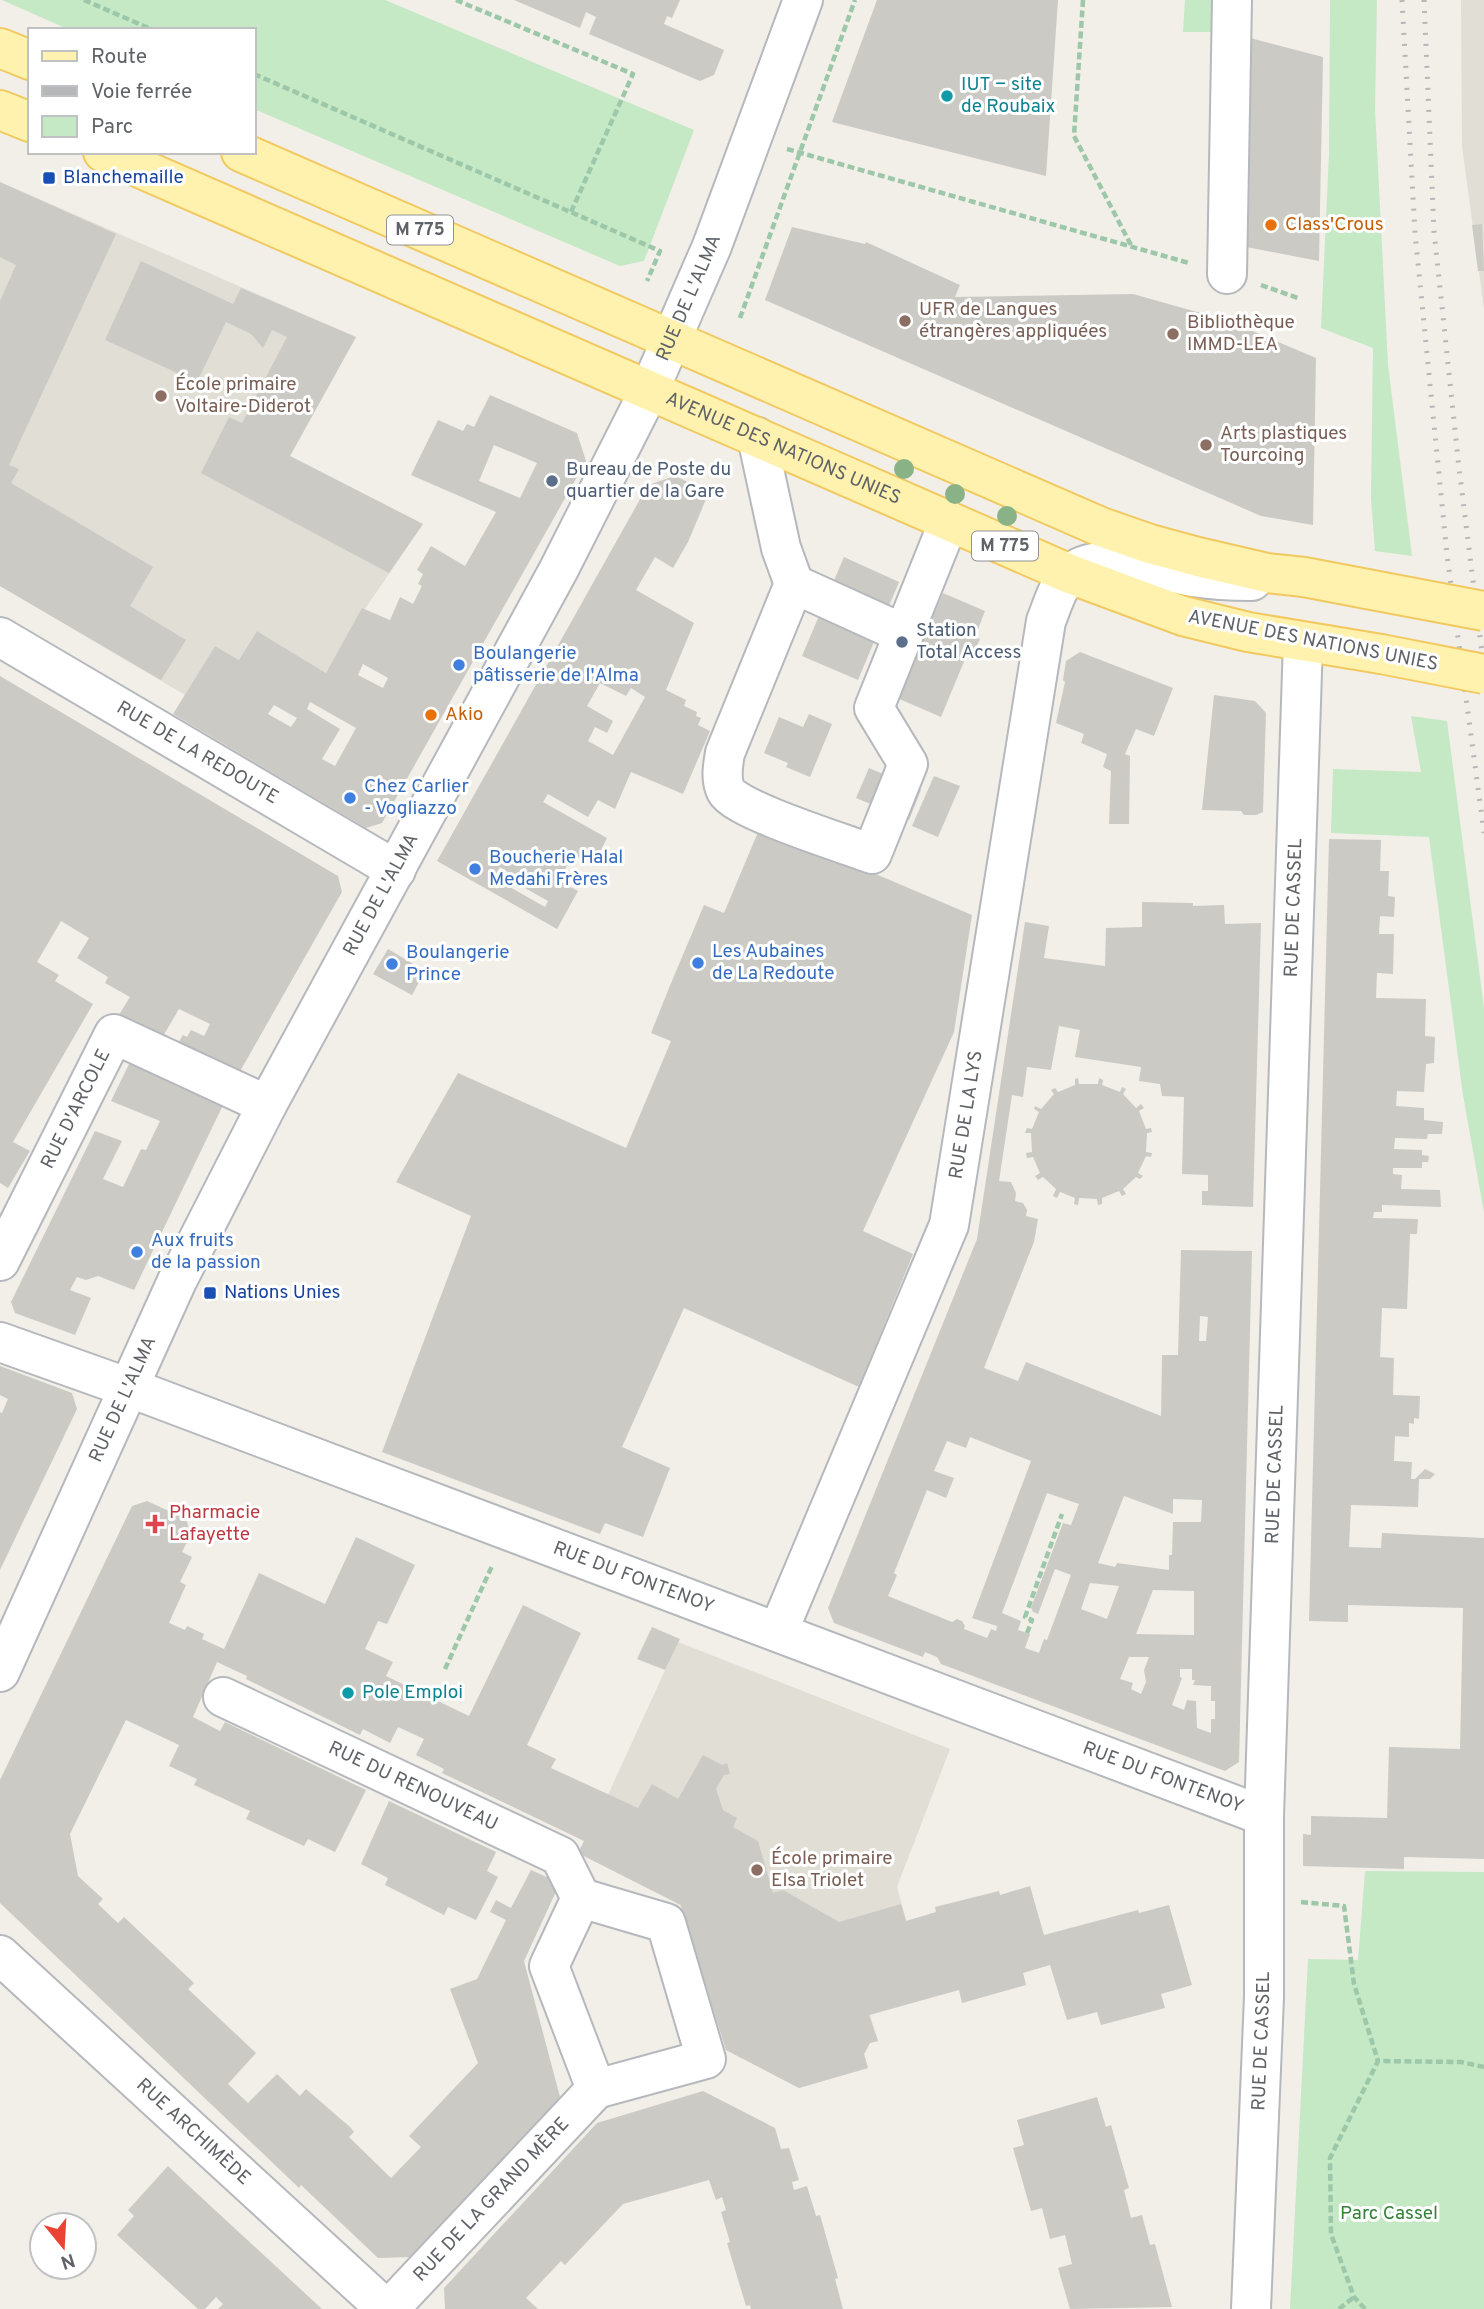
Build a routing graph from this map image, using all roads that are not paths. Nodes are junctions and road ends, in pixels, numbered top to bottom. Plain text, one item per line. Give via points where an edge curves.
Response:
1 (803, 0) edge
2 (1232, 0) edge
3 (0, 48) edge
4 (28, 59) edge
5 (0, 110) edge
6 (28, 121) edge
7 (108, 154) edge
8 (247, 154) edge
9 (1227, 274) dead end
10 (672, 341) junction
11 (649, 391) junction
12 (757, 437) junction
13 (949, 521) junction
14 (1070, 574) junction
15 (1304, 577) junction
16 (794, 584) junction
17 (1484, 611) edge
18 (904, 634) junction
19 (0, 637) edge
20 (1303, 642) junction
21 (1484, 674) edge
22 (396, 870) junction
23 (267, 1105) junction
24 (0, 1261) edge
25 (0, 1342) edge
26 (128, 1387) junction
27 (778, 1632) junction
28 (0, 1672) edge
29 (223, 1697) dead end
30 (1264, 1816) junction
31 (581, 1898) junction
32 (0, 1955) edge
33 (596, 2089) junction
34 (387, 2309) edge
35 (1251, 2309) edge

1 - 10 street, RUE DE L'ALMA
2 - 9 street
3 - 4 main road
5 - 6 main road
7 - 11 main road, AVENUE DES NATIONS UNIES / M 775
8 - 10 main road, M 775
10 - 11 street, RUE DE L'ALMA
10 - 15 main road, M 775 via 1101,527 1198,557
11 - 12 main road, AVENUE DES NATIONS UNIES / M 775
11 - 22 street, RUE DE L'ALMA via 559,569
12 - 13 main road, AVENUE DES NATIONS UNIES / M 775
12 - 16 street via 781,548
13 - 14 main road, AVENUE DES NATIONS UNIES / M 775
13 - 18 street
14 - 15 street via 1089,564 1111,562 1226,580
14 - 20 main road, AVENUE DES NATIONS UNIES / M 775 via 1183,616
14 - 27 street, RUE DE LA LYS via 1046,621 949,1226
15 - 17 main road, M 775, bridge
16 - 18 street
16 - 18 street via 725,753 722,778 727,793 745,806 872,853 908,764 874,708
19 - 22 street, RUE DE LA REDOUTE
20 - 21 main road, AVENUE DES NATIONS UNIES / M 775, bridge
20 - 30 street, RUE DE CASSEL
22 - 23 street, RUE DE L'ALMA
23 - 24 street, RUE D'ARCOLE via 114,1034
23 - 26 street, RUE DE L'ALMA
25 - 26 street, RUE DU FONTENOY
26 - 27 street, RUE DU FONTENOY
26 - 28 street, RUE DE L'ALMA
27 - 30 street, RUE DU FONTENOY
29 - 31 street, RUE DU RENOUVEAU via 561,1856
30 - 35 street, RUE DE CASSEL via 1264,1997
31 - 33 street via 549,1966
31 - 33 street via 666,1923 706,2059
32 - 34 street, RUE ARCHIMÈDE
33 - 34 street, RUE DE LA GRAND MÈRE

